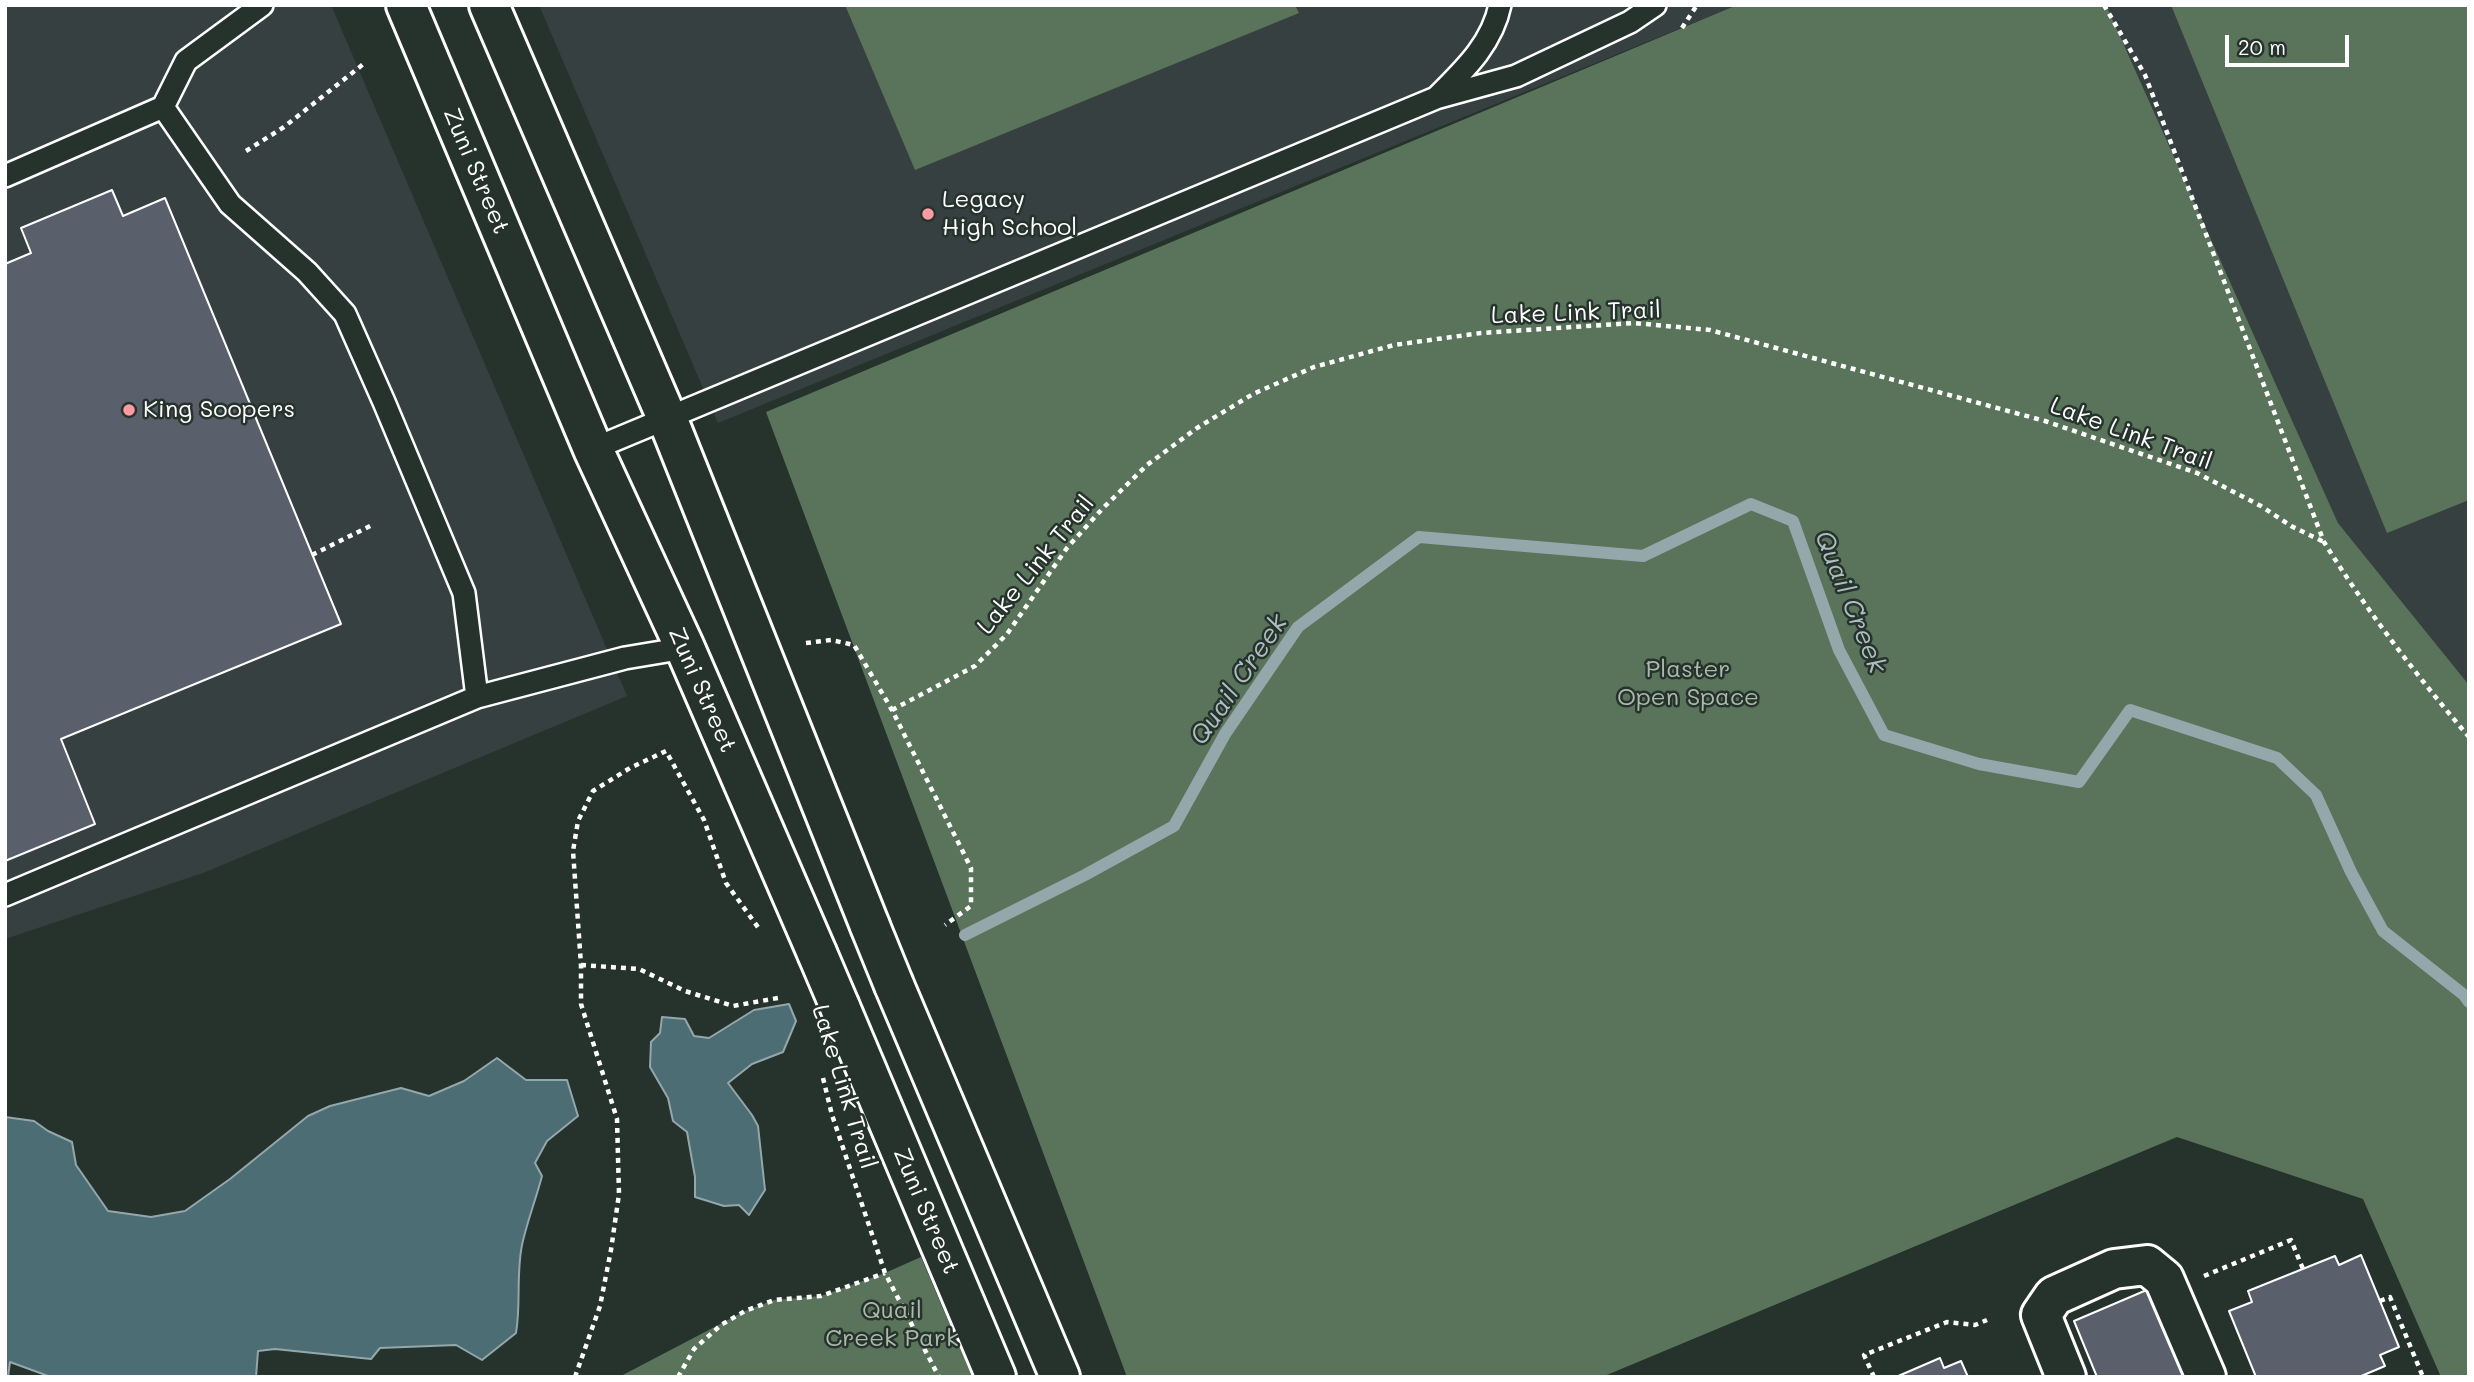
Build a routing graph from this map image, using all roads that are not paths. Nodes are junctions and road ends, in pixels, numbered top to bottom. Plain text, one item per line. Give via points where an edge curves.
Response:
1 (262, 5) edge
2 (406, 5) edge
3 (489, 5) edge
4 (1500, 5) edge
5 (1655, 5) edge
6 (1627, 13) edge
7 (1436, 98) junction
8 (163, 107) junction
9 (5, 176) edge
10 (667, 418) junction
11 (593, 449) junction
12 (685, 648) junction
13 (477, 697) junction
14 (5, 895) edge
15 (996, 1377) edge
16 (1060, 1377) edge
17 (2066, 1377) edge
18 (2206, 1377) edge

1 - 8 lane via 186,61
2 - 11 main road, Zuni Street
3 - 10 main road
4 - 7 lane via 1497,23 1474,59
5 - 6 lane
6 - 7 lane via 1516,76
7 - 10 lane
8 - 9 lane
8 - 13 lane via 230,204 307,272 345,314 464,593
10 - 11 lane
10 - 16 main road, bridge via 894,985
11 - 12 main road, Zuni Street
12 - 13 lane via 625,658
12 - 15 main road, Zuni Street, bridge
13 - 14 lane
17 - 18 main road via 2041,1315 2054,1296 2114,1269 2147,1265 2164,1279

